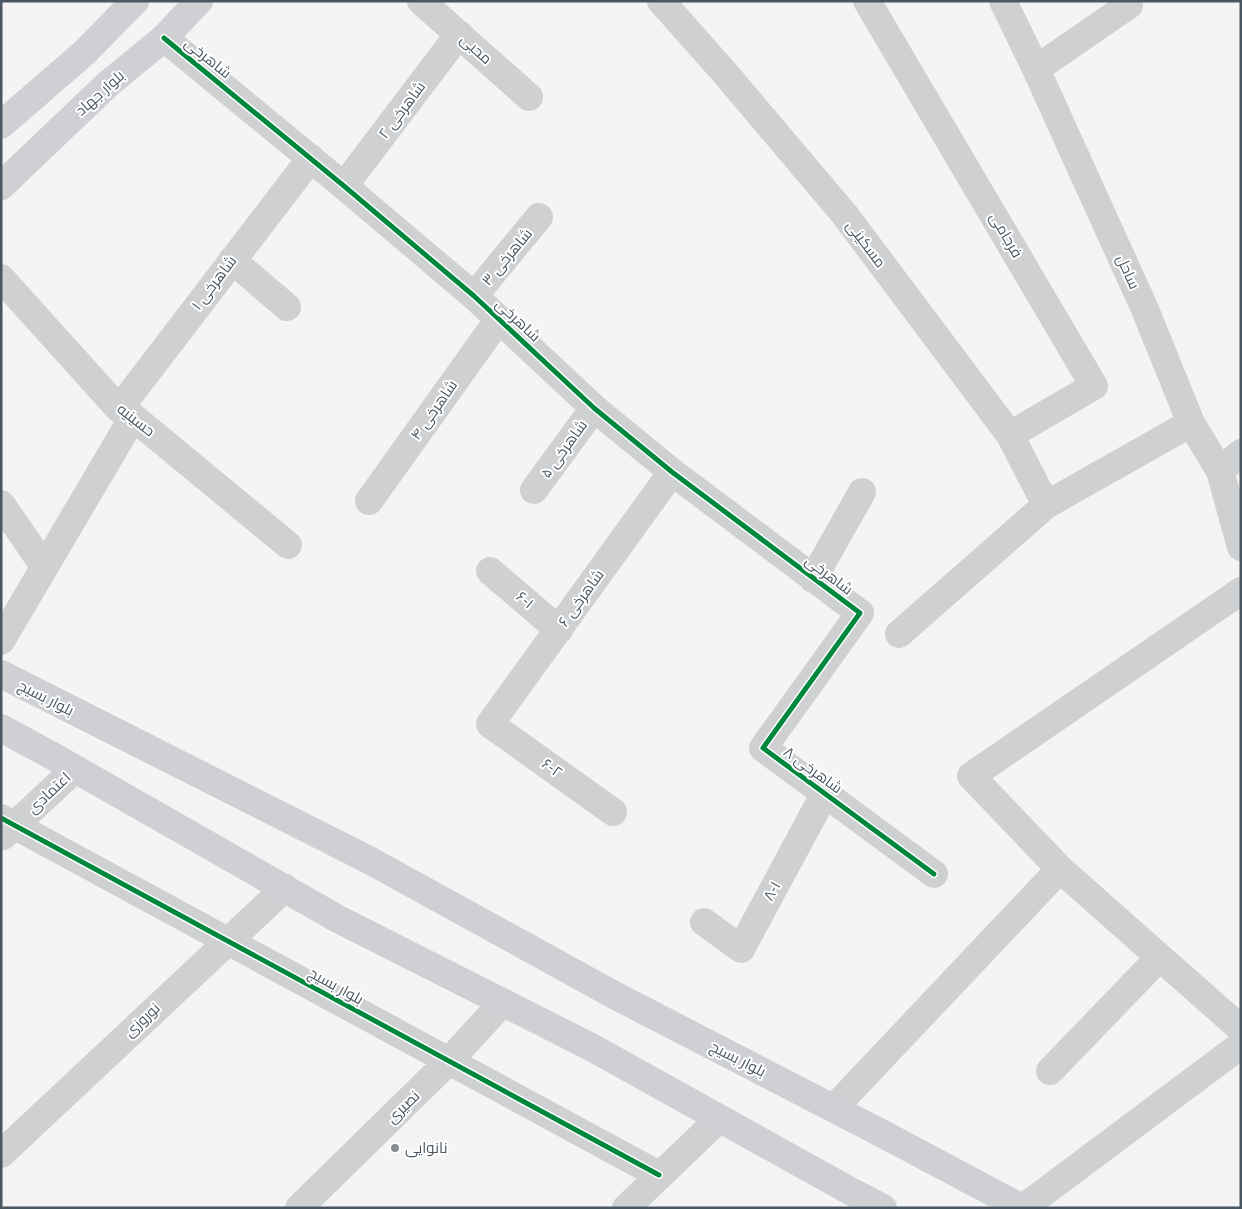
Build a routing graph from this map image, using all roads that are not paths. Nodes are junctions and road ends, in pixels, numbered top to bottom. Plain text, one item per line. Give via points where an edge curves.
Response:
1 (135, 1) edge
2 (199, 1) edge
3 (421, 1) edge
4 (661, 1) edge
5 (867, 1) edge
6 (1003, 1) edge
7 (1127, 1) edge
8 (459, 34) junction
9 (164, 38) junction
10 (85, 52) junction
11 (1036, 69) junction
12 (108, 84) junction
13 (530, 97) dead end
14 (1, 125) edge
15 (310, 158) junction
16 (1, 186) edge
17 (344, 186) junction
18 (539, 217) dead end
19 (232, 260) junction
20 (1, 278) edge
21 (474, 296) junction
22 (287, 307) dead end
23 (499, 319) junction
24 (594, 408) junction
25 (126, 413) junction
26 (1191, 424) junction
27 (1010, 435) junction
28 (1241, 453) edge
29 (1220, 471) junction
30 (672, 472) junction
31 (534, 490) dead end
32 (862, 492) dead end
33 (370, 501) dead end
34 (1, 504) edge
35 (1046, 505) junction
36 (288, 545) dead end
37 (1241, 547) edge
38 (44, 566) junction
39 (490, 571) dead end
40 (813, 579) junction
41 (1241, 591) edge
42 (860, 613) joint
43 (559, 630) junction
44 (899, 634) dead end
45 (1, 642) edge
46 (1, 674) edge
47 (490, 724) joint
48 (1, 728) edge
49 (75, 769) junction
50 (825, 793) junction
51 (613, 812) dead end
52 (6, 827) edge
53 (1060, 869) junction
54 (934, 874) dead end
55 (285, 888) junction
56 (704, 922) dead end
57 (227, 940) junction
58 (1159, 958) junction
59 (503, 1002) junction
60 (1241, 1029) edge
61 (1241, 1045) edge
62 (449, 1061) junction
63 (1050, 1071) dead end
64 (834, 1108) junction
65 (719, 1119) junction
66 (1, 1154) edge
67 (659, 1176) junction
68 (299, 1208) edge
69 (626, 1208) edge
70 (883, 1208) edge
71 (1022, 1208) edge

1 - 10 main road
2 - 9 main road, بلوار جهاد
3 - 8 street, محبی
4 - 27 street, مسکینی via 845,215
5 - 27 street, فرجامی via 1094,386
6 - 11 street, ساحل
7 - 11 street via 1129,5
8 - 13 street, محبی
8 - 17 street, شاهرخی ۲
9 - 12 main road, بلوار جهاد
9 - 15 street, شاهرخی
10 - 12 main road
10 - 14 main road
11 - 26 street, ساحل via 1144,307
12 - 16 main road, بلوار جهاد
15 - 17 street, شاهرخی
15 - 19 street, شاهرخی ۱
17 - 21 street, شاهرخی
18 - 21 street, شاهرخی ۳
19 - 22 street
19 - 25 street, شاهرخی ۱
20 - 25 street, حسینیه
21 - 23 street, شاهرخی
23 - 24 street, شاهرخی
23 - 33 street, شاهرخی ۴
24 - 30 street, شاهرخی
24 - 31 street, شاهرخی ۵
25 - 36 street, حسینیه
25 - 38 street, شاهرخی ۱
26 - 29 street, ساحل
26 - 35 street
27 - 35 street, مسکینی
28 - 29 street
29 - 37 street, ساحل
30 - 40 street, شاهرخی
30 - 43 street, شاهرخی ۶
32 - 40 street
34 - 38 street
35 - 44 street
38 - 45 street, شاهرخی ۱
39 - 43 street, ۶-۱
40 - 42 street, شاهرخی
41 - 53 street via 971,776
42 - 50 street, شاهرخی ۸ via 763,748
43 - 47 street, شاهرخی ۶
46 - 64 main road, بلوار بسیج via 369,860 616,996
47 - 51 street, ۶-۲
48 - 49 main road
49 - 52 street, اعتمادی
49 - 55 main road
50 - 54 street, شاهرخی ۸
50 - 56 street, ۸-۱ via 741,949
52 - 57 street, بلوار بسیج
53 - 58 street
53 - 64 street
55 - 57 street, نوروزی
55 - 59 main road via 338,919
57 - 62 street, بلوار بسیج
57 - 66 street, نوروزی
58 - 60 street
58 - 63 street
59 - 62 street, نصیری
59 - 65 main road
61 - 71 street
62 - 67 street, بلوار بسیج
62 - 68 street, نصیری
64 - 71 main road, بلوار بسیج
65 - 67 street
65 - 70 main road
67 - 69 street

